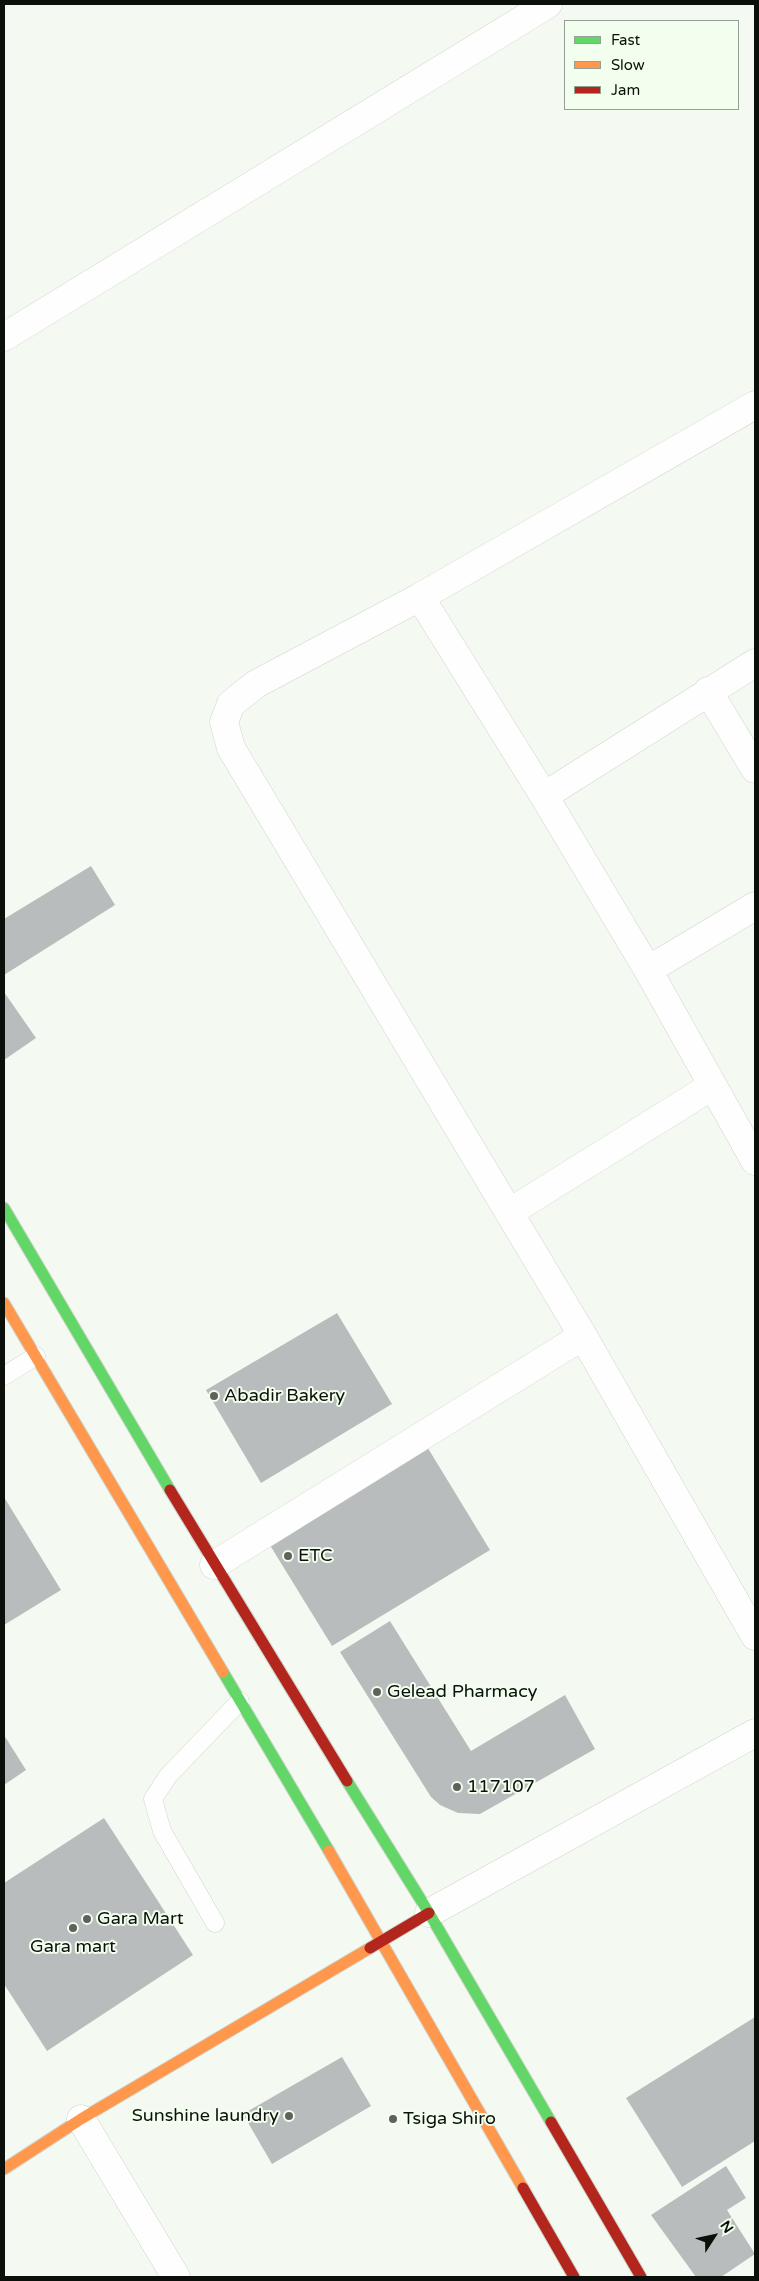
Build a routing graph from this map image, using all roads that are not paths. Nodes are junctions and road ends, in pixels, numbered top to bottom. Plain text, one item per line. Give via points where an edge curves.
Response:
1 (548, 4) edge
2 (4, 337) edge
3 (755, 404) edge
4 (420, 597) junction
5 (755, 663) edge
6 (708, 691) junction
7 (755, 769) edge
8 (544, 796) junction
9 (755, 906) edge
10 (648, 970) junction
11 (712, 1086) junction
12 (755, 1161) edge
13 (4, 1208) edge
14 (510, 1212) junction
15 (4, 1303) edge
16 (583, 1336) junction
17 (36, 1356) junction
18 (4, 1376) edge
19 (214, 1565) junction
20 (755, 1636) edge
21 (240, 1701) junction
22 (755, 1733) edge
23 (429, 1913) junction
24 (216, 1923) dead end
25 (382, 1940) junction
26 (81, 2119) junction
27 (4, 2169) edge
28 (176, 2277) edge
29 (574, 2277) edge
30 (642, 2277) edge

1 - 2 street
3 - 4 street
4 - 8 street
4 - 14 street via 256,684 231,704 224,722 232,748
5 - 6 street
6 - 7 street
6 - 8 street
8 - 10 street
9 - 10 street
10 - 11 street
11 - 12 street
11 - 14 street
13 - 19 main road
14 - 16 street
15 - 17 main road
16 - 19 street
16 - 20 street
17 - 18 lane
17 - 21 main road
19 - 23 main road
21 - 24 lane via 168,1776 153,1799 162,1831
21 - 25 main road
22 - 23 street
23 - 25 main road
23 - 30 main road
25 - 26 main road
25 - 29 main road
26 - 27 main road
26 - 28 street

